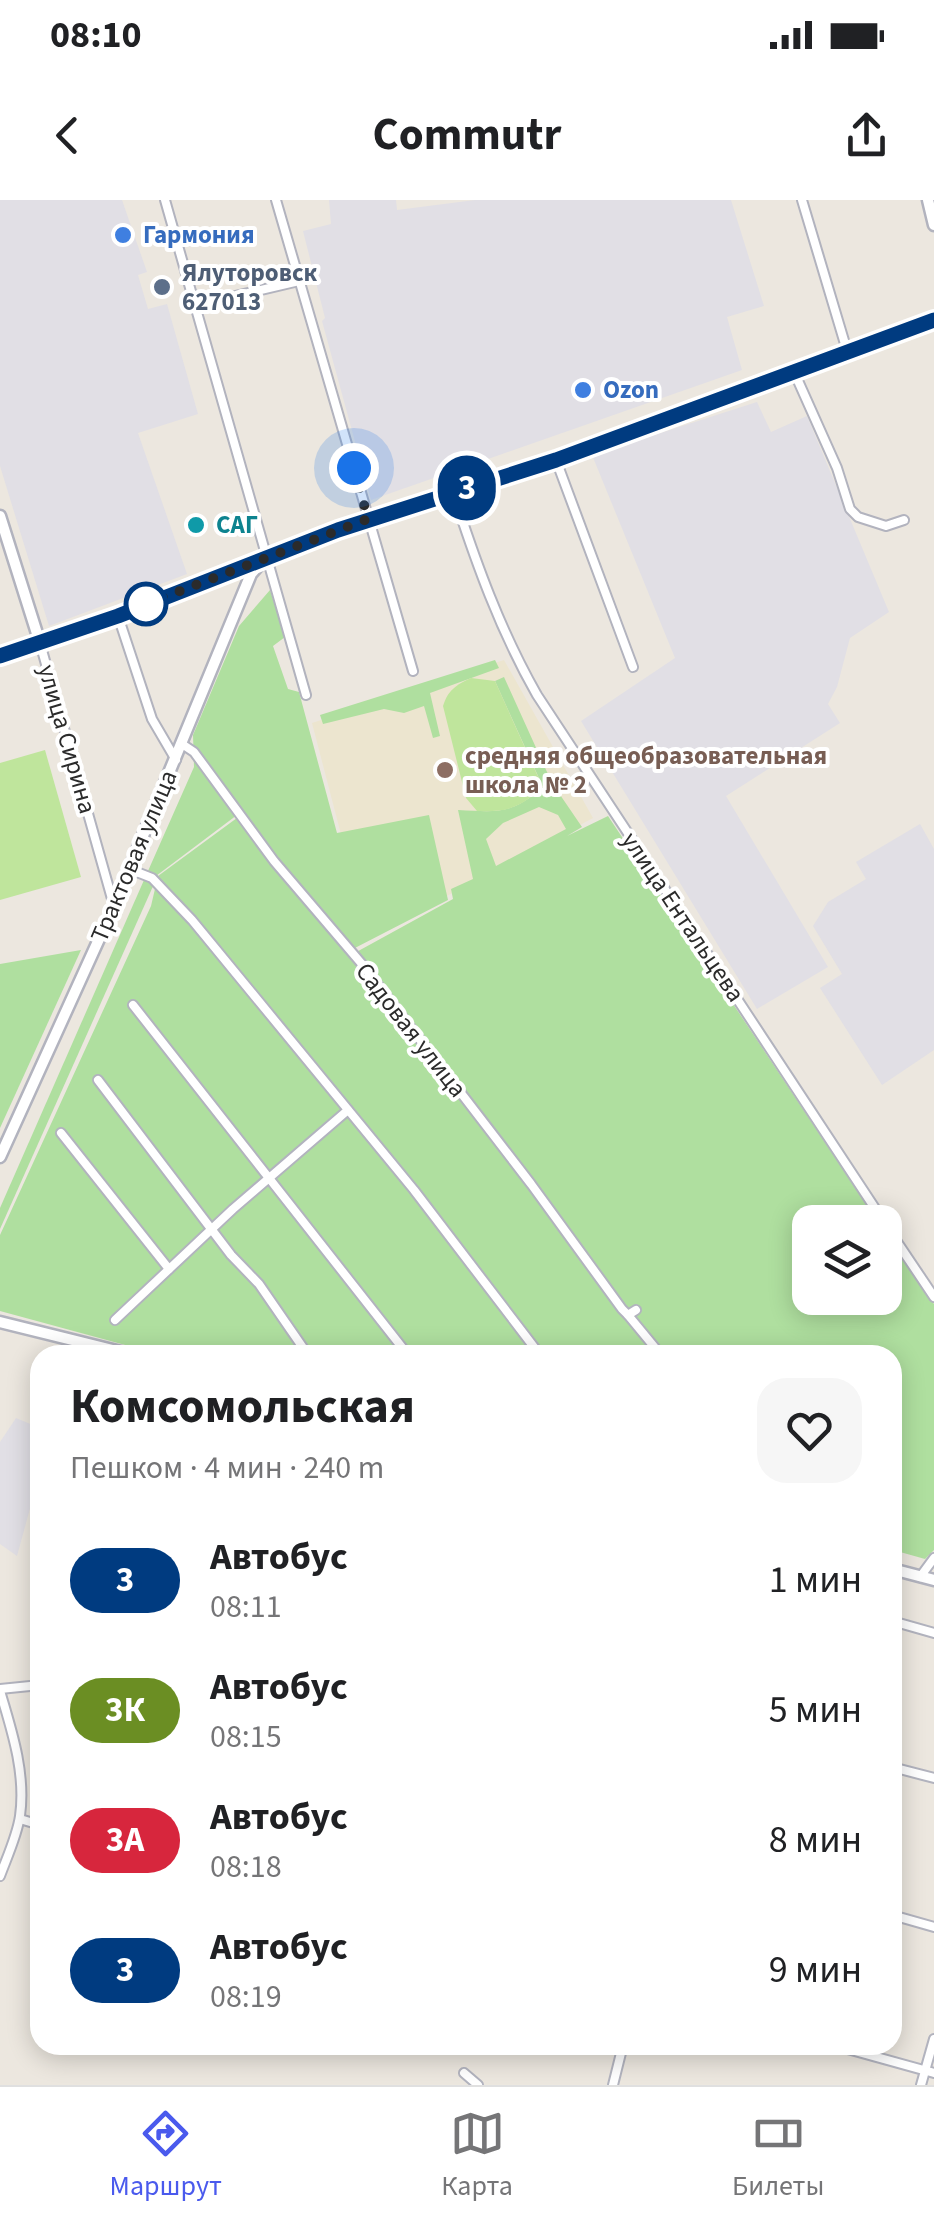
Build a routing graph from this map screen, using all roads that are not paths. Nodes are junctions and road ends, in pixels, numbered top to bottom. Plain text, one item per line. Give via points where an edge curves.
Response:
1 (166, 200) edge
2 (276, 200) edge
3 (802, 200) edge
4 (928, 200) edge
5 (934, 225) edge
6 (299, 281) junction
7 (196, 304) junction
8 (934, 320) edge
9 (848, 354) junction
10 (795, 374) junction
11 (556, 460) junction
12 (453, 492) junction
13 (0, 516) edge
14 (368, 519) junction
15 (904, 520) dead end
16 (266, 556) junction
17 (118, 616) junction
18 (40, 643) junction
19 (0, 656) edge
20 (632, 666) dead end
21 (413, 671) dead end
22 (306, 695) dead end
23 (182, 744) junction
24 (176, 760) junction
25 (129, 869) junction
26 (114, 906) junction
27 (132, 1006) dead end
28 (98, 1080) dead end
29 (348, 1110) junction
30 (61, 1134) dead end
31 (2, 1149) edge
32 (268, 1178) junction
33 (873, 1205) edge
34 (212, 1230) junction
35 (902, 1249) edge
36 (169, 1269) junction
37 (934, 1297) edge
38 (115, 1320) dead end
39 (0, 1322) edge
40 (93, 1345) edge
41 (301, 1345) edge
42 (400, 1345) edge
43 (532, 1345) edge
44 (655, 1345) edge
45 (934, 1558) edge
46 (902, 1572) edge
47 (920, 1577) junction
48 (934, 1580) edge
49 (902, 1624) edge
50 (934, 1633) edge
51 (30, 1686) edge
52 (0, 1690) edge
53 (902, 1769) edge
54 (934, 1778) edge
55 (20, 1819) junction
56 (30, 1822) edge
57 (0, 1876) edge
58 (902, 1918) edge
59 (934, 1927) edge
60 (934, 2039) edge
61 (620, 2055) edge
62 (868, 2055) edge
63 (929, 2072) edge
64 (464, 2073) dead end
65 (478, 2085) edge
66 (613, 2085) edge
67 (921, 2085) edge

1 - 7 street
2 - 6 street
3 - 9 street
4 - 5 street
6 - 7 street
6 - 14 street
7 - 16 street
8 - 9 street
9 - 10 street
10 - 11 street
10 - 15 street via 850,509 886,526
11 - 12 street
11 - 20 street
12 - 14 street
12 - 33 street, улица Ентальцева via 482,582 537,695
13 - 18 street, улица Сирина
14 - 16 street
14 - 21 street
16 - 17 street
16 - 22 street
16 - 23 street, Трактовая улица via 252,574
17 - 18 street
17 - 24 street via 152,719
18 - 19 street
18 - 26 street, улица Сирина
23 - 24 street, Трактовая улица
23 - 44 street, Садовая улица
24 - 25 street, Трактовая улица
25 - 26 street, Трактовая улица
25 - 29 street via 152,878 192,920
26 - 31 street, Трактовая улица
27 - 32 street
28 - 34 street
29 - 32 street
29 - 43 street
30 - 36 street
32 - 34 street
32 - 42 street
34 - 36 street
34 - 41 street
35 - 37 street, улица Ентальцева
36 - 38 street
39 - 40 street
45 - 47 street
46 - 47 street
47 - 48 street
49 - 50 street
51 - 52 street
52 - 55 street via 16,1744
53 - 54 street
55 - 56 street
55 - 57 street
58 - 59 street
60 - 63 street
61 - 66 street
62 - 63 street
63 - 67 street
64 - 65 street

